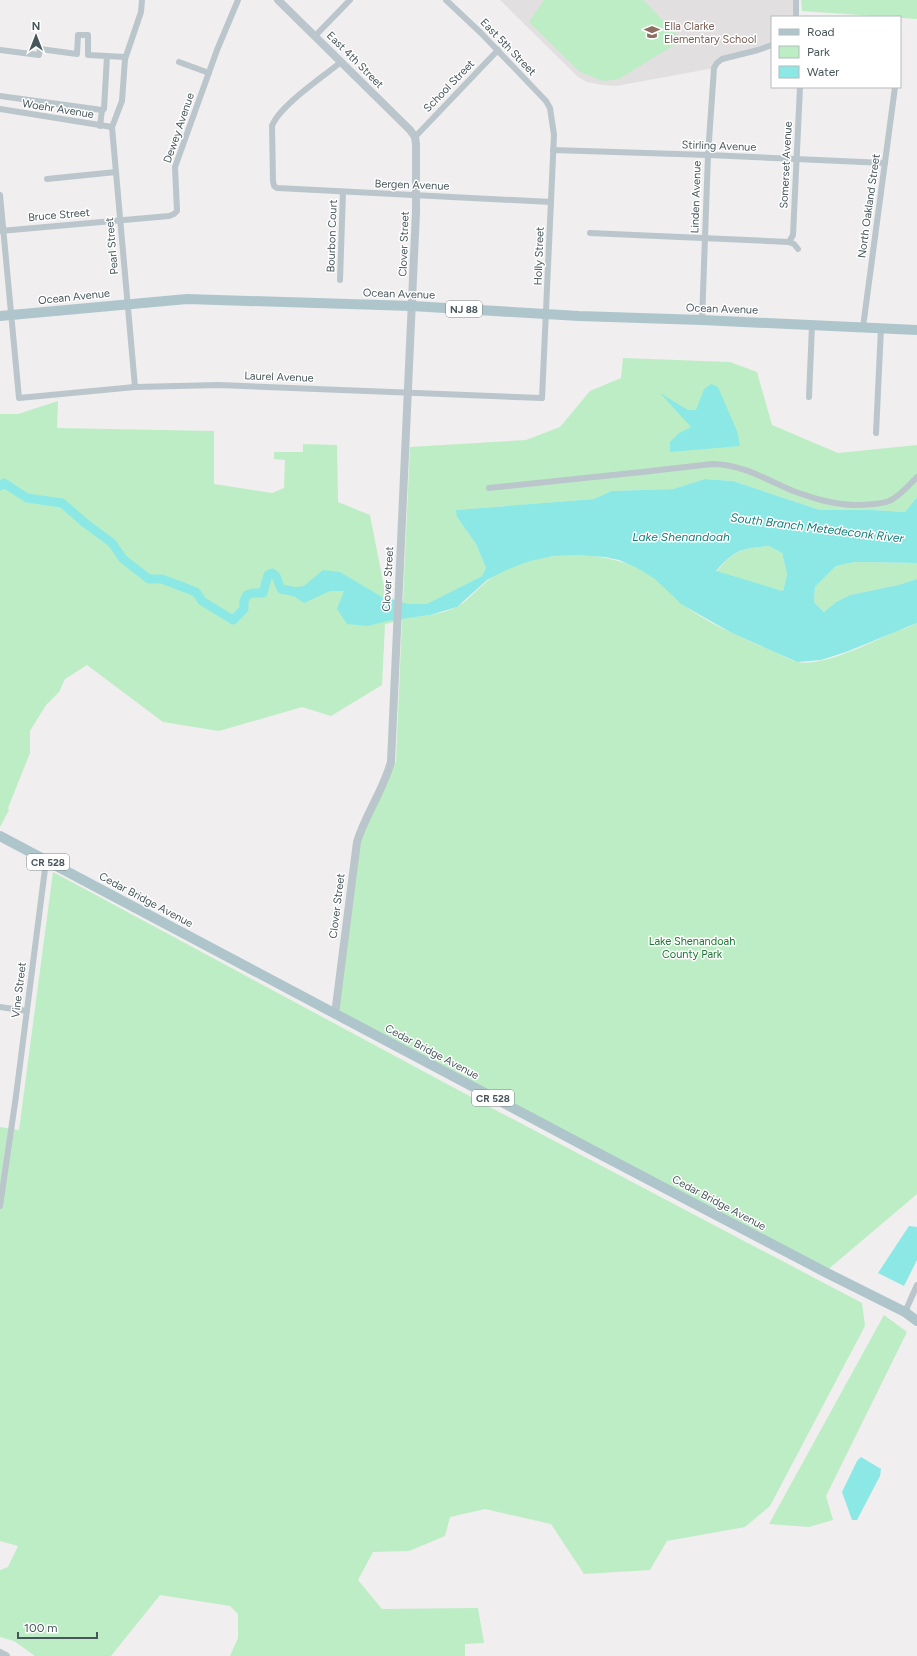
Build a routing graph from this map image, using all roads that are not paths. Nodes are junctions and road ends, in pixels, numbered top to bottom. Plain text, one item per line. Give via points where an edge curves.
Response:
1 (142, 0) edge
2 (238, 0) edge
3 (278, 0) edge
4 (350, 0) edge
5 (446, 0) edge
6 (796, 0) edge
7 (796, 16) edge
8 (315, 36) junction
9 (771, 45) edge
10 (0, 50) edge
11 (498, 50) junction
12 (77, 54) junction
13 (88, 55) junction
14 (107, 56) junction
15 (125, 57) junction
16 (179, 62) dead end
17 (341, 62) junction
18 (209, 73) junction
19 (800, 88) edge
20 (895, 88) edge
21 (0, 96) edge
22 (0, 109) edge
23 (102, 110) junction
24 (551, 112) joint
25 (100, 126) junction
26 (112, 127) junction
27 (415, 137) junction
28 (553, 150) junction
29 (708, 155) junction
30 (795, 160) junction
31 (885, 163) junction
32 (116, 172) junction
33 (47, 179) dead end
34 (344, 192) junction
35 (0, 195) edge
36 (416, 195) junction
37 (551, 202) junction
38 (120, 220) junction
39 (2, 231) edge
40 (590, 233) dead end
41 (705, 238) junction
42 (789, 242) junction
43 (798, 249) dead end
44 (340, 280) dead end
45 (127, 304) junction
46 (412, 306) junction
47 (546, 314) junction
48 (12, 315) junction
49 (0, 316) edge
50 (702, 320) junction
51 (812, 325) junction
52 (863, 327) junction
53 (881, 328) junction
54 (917, 330) edge
55 (135, 387) junction
56 (408, 392) junction
57 (809, 397) dead end
58 (539, 398) joint
59 (876, 433) dead end
60 (917, 477) edge
61 (489, 488) dead end
62 (0, 836) edge
63 (46, 861) junction
64 (0, 1007) edge
65 (27, 1011) junction
66 (335, 1014) junction
67 (0, 1206) edge
68 (917, 1285) edge
69 (904, 1312) junction
70 (917, 1316) edge
71 (917, 1321) edge
72 (0, 1653) edge
73 (6, 1656) edge

1 - 15 street via 141,12
2 - 18 street, Dewey Avenue
3 - 8 street, East 4th Street
4 - 8 street
5 - 11 street, East 5th Street
6 - 7 street
8 - 17 street, East 4th Street
9 - 29 street, Linden Avenue via 730,56 717,63 712,77
10 - 12 street via 39,55 40,50
11 - 24 street, East 5th Street via 546,101
11 - 27 street, School Street
12 - 13 street
12 - 13 street via 78,35 88,35
13 - 14 street
14 - 15 street
14 - 23 street
15 - 26 street via 122,101
16 - 18 street
17 - 27 street, East 4th Street
17 - 34 street, Bergen Avenue via 288,105 274,119 272,126 274,184 277,188
18 - 38 street, Dewey Avenue via 175,167 176,212 170,216
19 - 30 street, Somerset Avenue
20 - 31 street, North Oakland Street
21 - 23 street
22 - 25 street, Woehr Avenue
23 - 25 street
24 - 28 street, Holly Street
25 - 26 street, Woehr Avenue
26 - 32 street, Pearl Street
27 - 36 street, Clover Street
28 - 29 street, Stirling Avenue
28 - 37 street, Holly Street
29 - 30 street, Stirling Avenue
29 - 41 street, Linden Avenue
30 - 31 street, Stirling Avenue
30 - 42 street, Somerset Avenue via 793,235
31 - 52 street, North Oakland Street
32 - 33 street
32 - 38 street, Pearl Street
34 - 36 street, Bergen Avenue
34 - 44 street, Bourbon Court
35 - 39 street
36 - 37 street, Bergen Avenue
36 - 46 street, Clover Street
37 - 47 street, Holly Street
38 - 39 street, Bruce Street
38 - 45 street, Pearl Street
39 - 48 street
40 - 41 street
41 - 42 street
41 - 50 street, Linden Avenue
42 - 43 street
45 - 46 main road, Ocean Avenue / NJ 88 via 187,299
45 - 48 main road, Ocean Avenue / NJ 88
45 - 55 street, Pearl Street
46 - 47 main road, Ocean Avenue / NJ 88
46 - 56 street, Clover Street
47 - 50 main road, Ocean Avenue / NJ 88
47 - 58 street, Holly Street via 542,398
48 - 49 main road, Ocean Avenue / NJ 88
48 - 55 street, Laurel Avenue via 19,398
50 - 51 main road, Ocean Avenue / NJ 88
51 - 52 main road, Ocean Avenue / NJ 88
51 - 57 street
52 - 53 main road, Ocean Avenue / NJ 88
53 - 54 main road, Ocean Avenue / NJ 88
53 - 59 street
55 - 56 street, Laurel Avenue via 219,384
56 - 58 street, Laurel Avenue
56 - 66 street, Clover Street via 391,762 383,787 357,842
60 - 61 street via 890,500 864,505 817,500 762,476 722,464
62 - 63 main road, Cedar Bridge Avenue / CR 528
63 - 65 street, Vine Street
63 - 66 main road, Cedar Bridge Avenue / CR 528
64 - 65 street
65 - 67 street, Vine Street
66 - 69 main road, Cedar Bridge Avenue / CR 528
68 - 69 street
69 - 70 main road
69 - 71 main road, Cedar Bridge Avenue / CR 528
72 - 73 street

